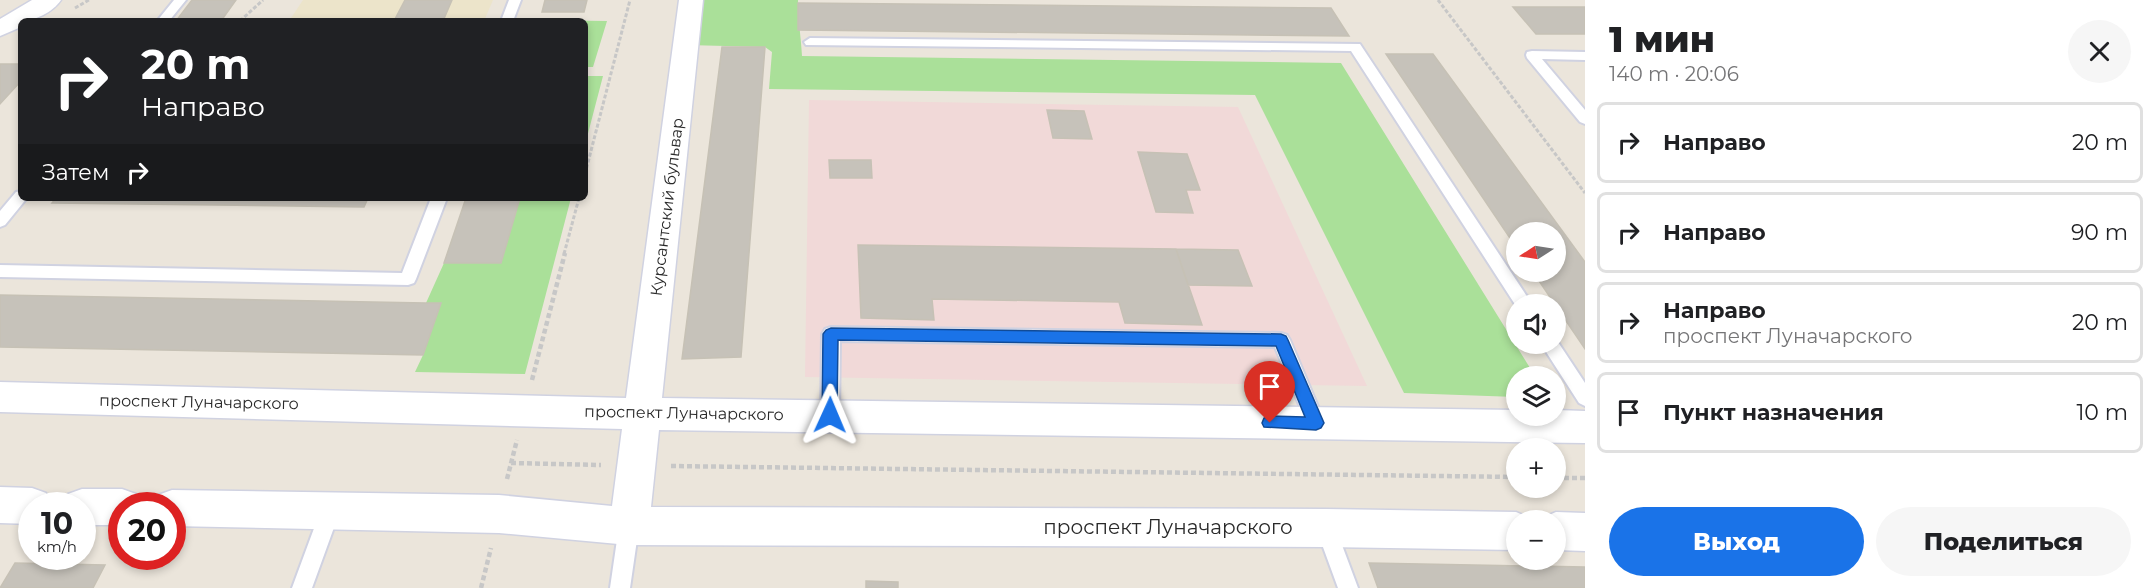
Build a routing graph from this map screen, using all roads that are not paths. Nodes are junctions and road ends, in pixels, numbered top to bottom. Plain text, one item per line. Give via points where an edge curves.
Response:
1 (49, 0) edge
2 (180, 0) edge
3 (515, 0) edge
4 (692, 0) edge
5 (18, 18) edge
6 (165, 18) edge
7 (508, 18) edge
8 (8, 24) edge
9 (0, 38) edge
10 (810, 42) dead end
11 (1585, 56) edge
12 (1585, 119) edge
13 (18, 200) edge
14 (438, 201) edge
15 (0, 221) edge
16 (0, 271) edge
17 (1517, 294) edge
18 (1556, 354) edge
19 (0, 397) edge
20 (1585, 398) edge
21 (642, 414) junction
22 (830, 415) junction
23 (1316, 423) junction
24 (1585, 427) edge
25 (0, 505) edge
26 (18, 506) edge
27 (186, 508) edge
28 (330, 511) junction
29 (629, 525) junction
30 (1326, 528) junction
31 (1506, 531) edge
32 (1566, 531) edge
33 (1585, 532) edge
34 (302, 588) edge
35 (620, 588) edge
36 (1348, 588) edge

1 - 5 street
2 - 6 lane
3 - 7 lane
4 - 21 street, Курсантский бульвар
8 - 9 lane
10 - 17 lane via 1355,46
11 - 12 lane via 1532,56
13 - 15 lane
14 - 16 lane via 408,279
18 - 20 lane
19 - 21 street, проспект Луначарского
21 - 22 street, проспект Луначарского
21 - 29 street, Курсантский бульвар
22 - 23 street, проспект Луначарского
22 - 23 lane via 831,334 1281,340
23 - 24 street, проспект Луначарского
25 - 26 street
27 - 28 street, проспект Луначарского
28 - 29 street, проспект Луначарского via 499,514
28 - 34 lane
29 - 30 street, проспект Луначарского
29 - 35 lane
30 - 31 street, проспект Луначарского
30 - 36 lane
32 - 33 street

